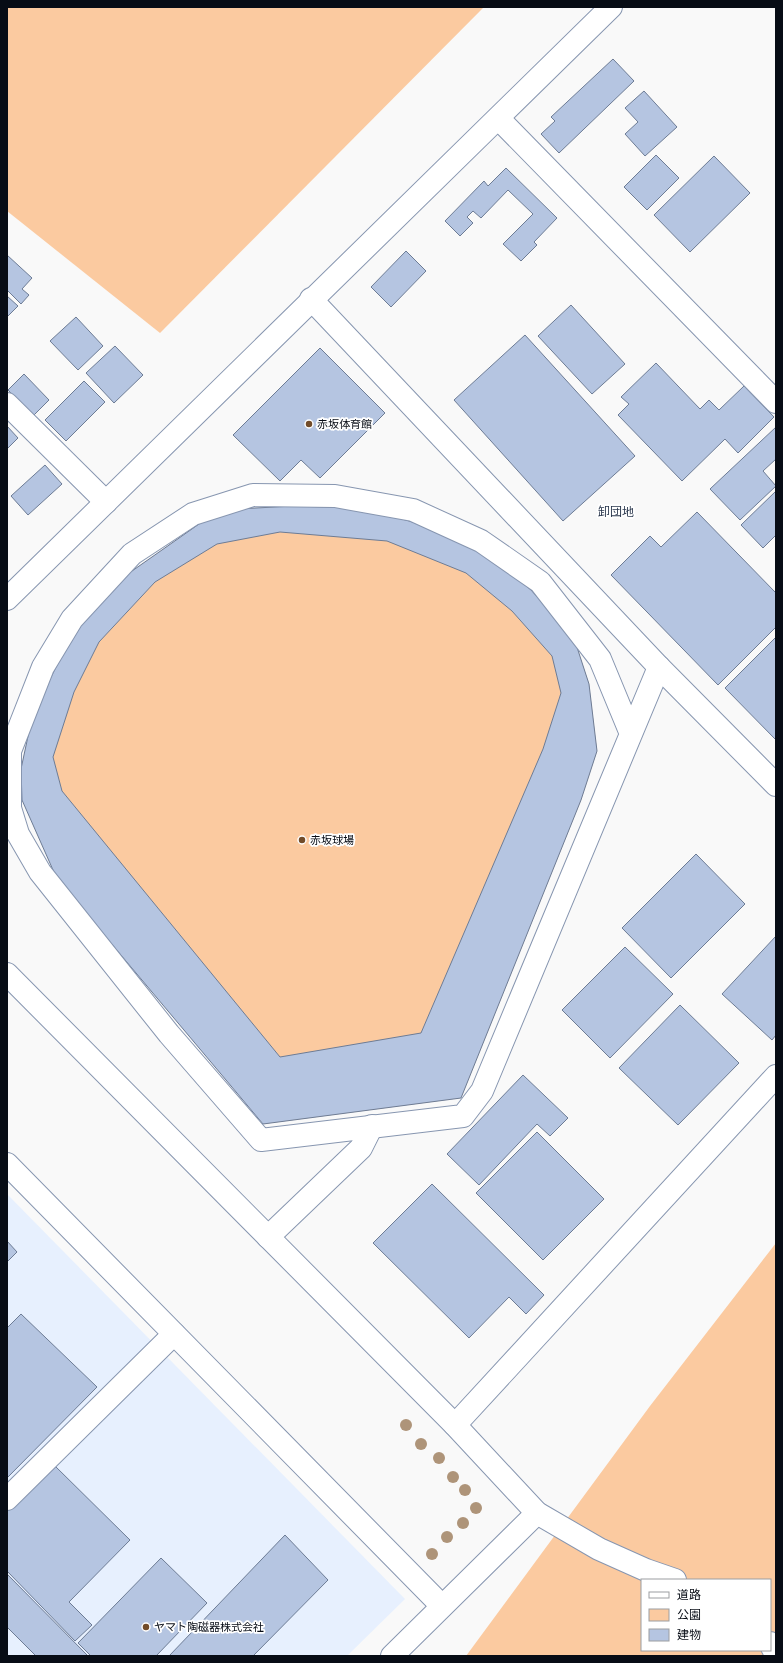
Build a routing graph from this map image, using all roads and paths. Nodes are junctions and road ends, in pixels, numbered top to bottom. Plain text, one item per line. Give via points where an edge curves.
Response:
1 (611, 7) edge
2 (499, 119) junction
3 (312, 299) junction
4 (776, 402) edge
5 (7, 404) edge
6 (106, 502) junction
7 (7, 600) edge
8 (659, 667) junction
9 (631, 734) junction
10 (776, 785) edge
11 (10, 821) edge
12 (7, 974) edge
13 (776, 1076) edge
14 (372, 1126) junction
15 (7, 1164) edge
16 (268, 1237) junction
17 (174, 1334) junction
18 (455, 1425) junction
19 (7, 1499) edge
20 (537, 1513) junction
21 (672, 1579) edge
22 (442, 1606) junction
23 (771, 1645) edge
24 (776, 1655) edge
25 (392, 1656) edge

1 - 2 street
2 - 3 street
2 - 4 street
3 - 6 street
3 - 8 street
5 - 6 street
6 - 7 street
8 - 9 street
8 - 10 street
9 - 11 street via 600,659 540,582 481,541 413,510 335,496 253,495 193,514 132,554 72,619 43,667 10,751
9 - 14 street via 482,1091 463,1116
11 - 14 street via 40,872 169,1034 261,1140
12 - 16 street
13 - 18 street
14 - 16 street via 361,1148
15 - 17 street
16 - 18 street
17 - 19 street
17 - 22 street
18 - 20 street
20 - 21 street via 599,1549
20 - 22 street
22 - 25 street
23 - 24 street

